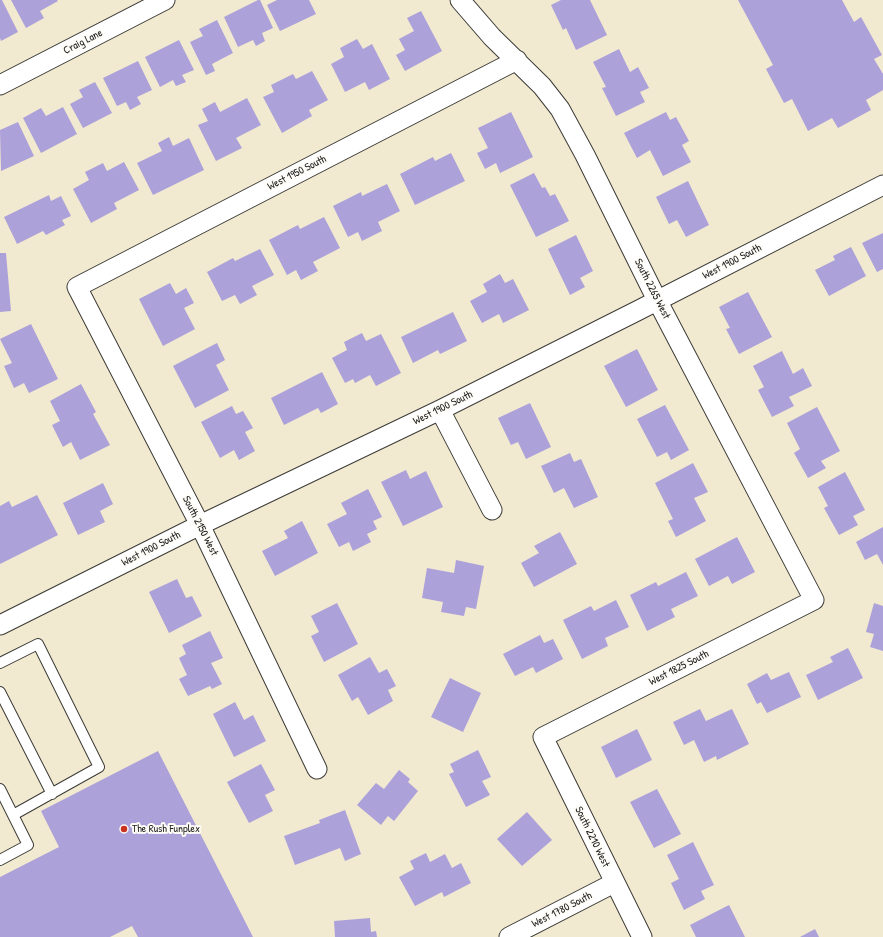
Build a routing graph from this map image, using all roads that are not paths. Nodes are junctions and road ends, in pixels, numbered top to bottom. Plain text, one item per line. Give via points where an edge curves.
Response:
1 (165, 0) edge
2 (460, 0) edge
3 (517, 60) junction
4 (0, 85) edge
5 (883, 185) edge
6 (77, 286) joint
7 (657, 300) junction
8 (440, 410) junction
9 (492, 510) dead end
10 (200, 525) junction
11 (814, 600) joint
12 (0, 625) edge
13 (0, 663) edge
14 (0, 692) edge
15 (543, 736) joint
16 (317, 769) dead end
17 (0, 789) edge
18 (52, 794) junction
19 (13, 815) junction
20 (0, 860) edge
21 (614, 883) junction
22 (509, 937) edge
23 (642, 937) edge

1 - 4 street, Craig Lane
2 - 3 street, South 2265 West via 492,37
3 - 6 street, West 1950 South
3 - 7 street, South 2265 West via 560,109
5 - 7 street, West 1900 South
6 - 10 street, South 2150 West
7 - 8 street, West 1900 South
7 - 11 street, South 2265 West
8 - 9 street
8 - 10 street, West 1900 South
10 - 12 street, West 1900 South
10 - 16 street, South 2150 West
11 - 15 street, West 1825 South
13 - 18 lane via 38,644 99,768
14 - 18 lane
15 - 21 street, South 2210 West
17 - 19 lane
18 - 19 lane
19 - 20 lane via 28,845
21 - 22 street, West 1780 South
21 - 23 street, South 2210 West

